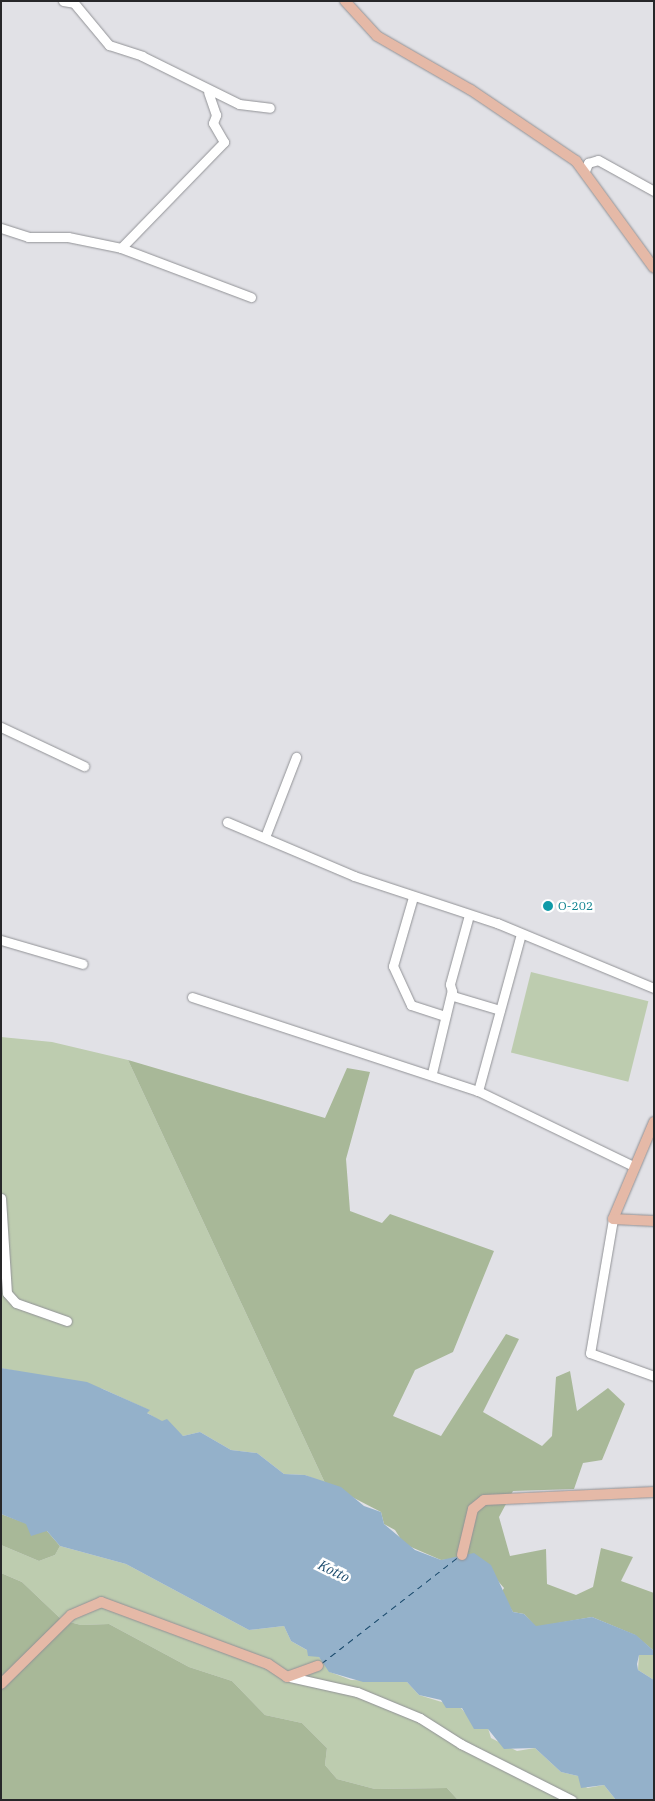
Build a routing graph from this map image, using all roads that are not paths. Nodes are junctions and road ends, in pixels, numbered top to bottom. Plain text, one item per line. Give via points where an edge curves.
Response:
1 (63, 1) edge
2 (345, 1) edge
3 (208, 92) junction
4 (270, 108) dead end
5 (585, 171) junction
6 (654, 191) edge
7 (1, 228) edge
8 (121, 248) junction
9 (654, 268) edge
10 (251, 297) dead end
11 (1, 727) edge
12 (296, 757) dead end
13 (84, 766) dead end
14 (227, 822) dead end
15 (265, 837) junction
16 (413, 897) junction
17 (469, 915) junction
18 (521, 934) junction
19 (1, 940) edge
20 (83, 964) dead end
21 (654, 988) edge
22 (452, 990) junction
23 (192, 997) dead end
24 (500, 1010) junction
25 (445, 1016) junction
26 (432, 1073) junction
27 (478, 1091) junction
28 (654, 1122) edge
29 (633, 1166) junction
30 (1, 1198) edge
31 (613, 1219) junction
32 (654, 1221) edge
33 (68, 1321) dead end
34 (654, 1376) edge
35 (654, 1492) edge
36 (462, 1554) dead end
37 (318, 1666) dead end
38 (290, 1677) junction
39 (1, 1684) edge
40 (572, 1800) edge

1 - 3 street via 76,5 109,45 142,56
2 - 5 main road via 377,36 520,121
3 - 4 street via 242,105
3 - 8 street via 216,115 213,123 224,142
5 - 6 street via 588,163 598,160
5 - 9 main road
7 - 8 street via 28,237 68,237
8 - 10 street via 216,280
11 - 13 street
12 - 15 street
14 - 15 street
15 - 16 street
16 - 17 street
16 - 25 street via 393,966 411,1005
17 - 18 street
17 - 22 street
18 - 21 street
18 - 24 street
19 - 20 street
22 - 24 street via 453,996
22 - 25 street
23 - 26 street
24 - 27 street
25 - 26 street
26 - 27 street
27 - 29 street
28 - 29 main road
29 - 31 main road
30 - 33 street via 7,1293 16,1303
31 - 32 main road
31 - 34 street via 590,1353
35 - 36 main road via 484,1500 473,1509
37 - 38 main road
38 - 39 main road via 268,1664 107,1601 71,1615
38 - 40 street via 357,1692 420,1718 460,1744

